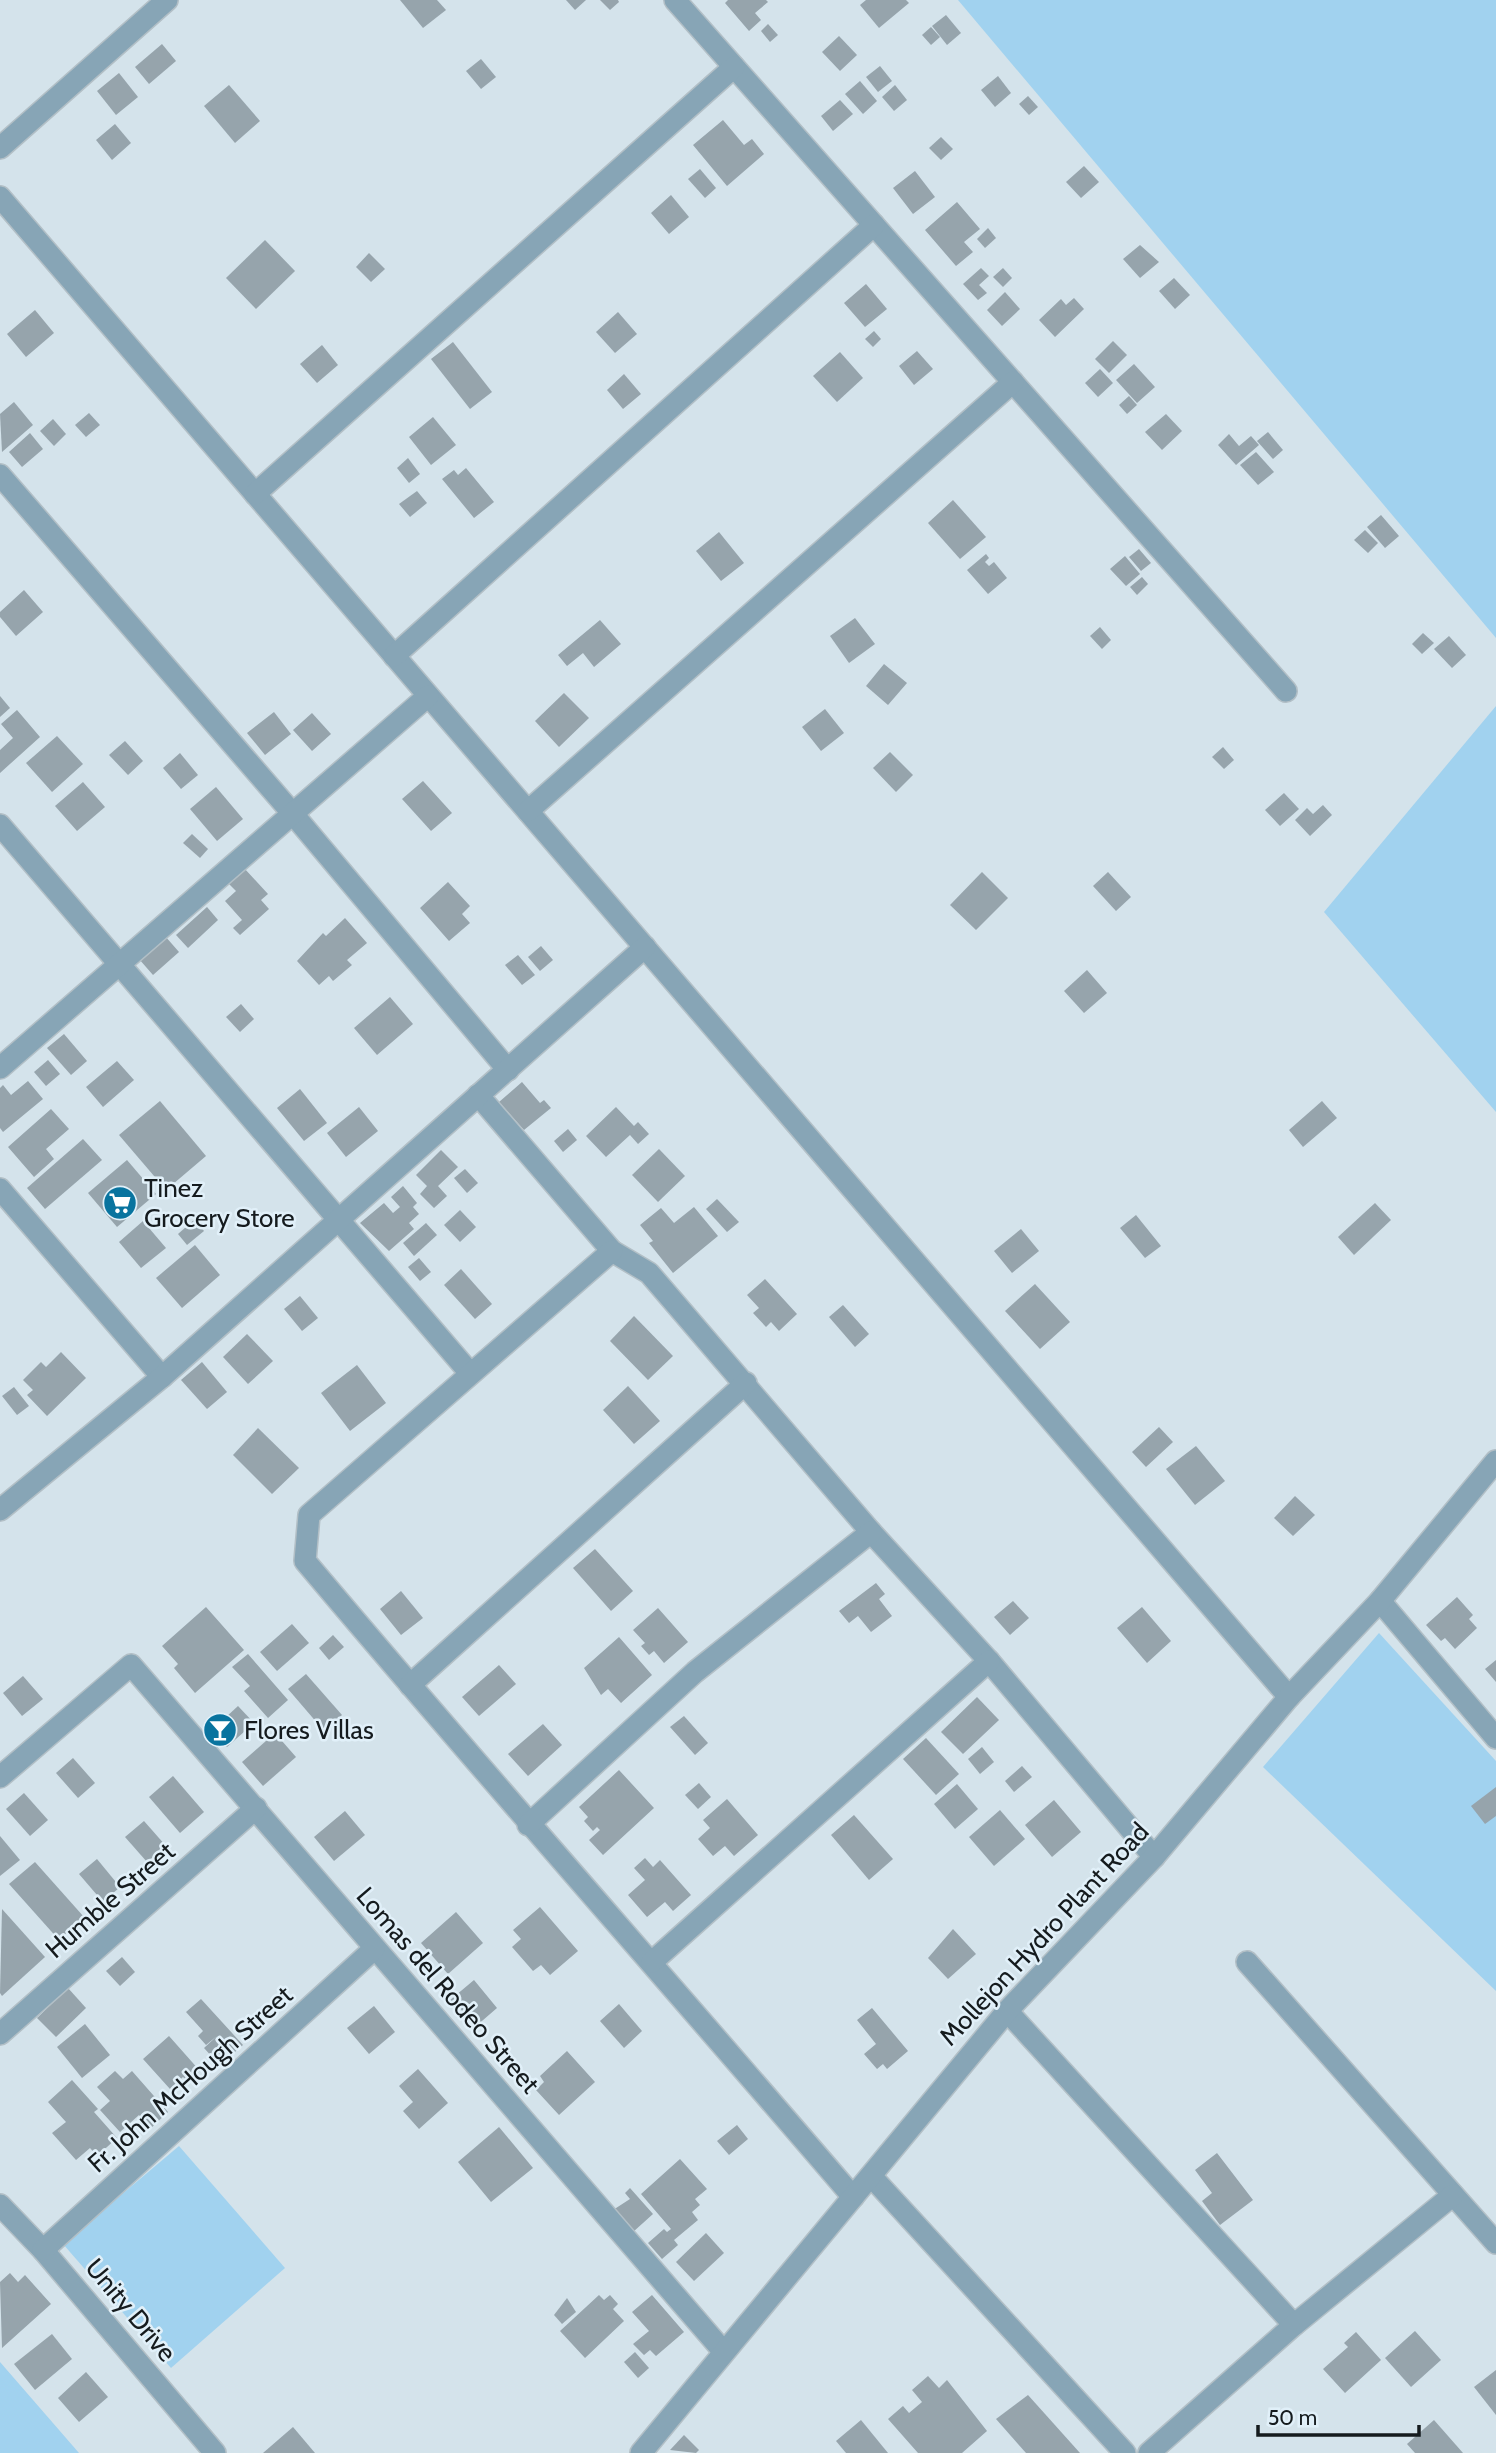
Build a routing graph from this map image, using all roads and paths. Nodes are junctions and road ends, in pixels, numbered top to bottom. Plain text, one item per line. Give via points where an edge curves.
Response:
1 (167, 0) edge
2 (675, 0) edge
3 (734, 67) junction
4 (0, 148) edge
5 (0, 197) edge
6 (874, 225) junction
7 (1013, 382) junction
8 (0, 475) edge
9 (255, 494) junction
10 (394, 656) junction
11 (1286, 691) dead end
12 (429, 696) junction
13 (528, 811) junction
14 (293, 814) junction
15 (0, 825) edge
16 (645, 947) junction
17 (121, 963) junction
18 (0, 1068) edge
19 (508, 1070) junction
20 (478, 1095) junction
21 (0, 1189) edge
22 (339, 1222) junction
23 (612, 1251) junction
24 (469, 1372) junction
25 (162, 1377) junction
26 (746, 1383) junction
27 (1496, 1461) edge
28 (0, 1510) edge
29 (871, 1532) junction
30 (1380, 1601) junction
31 (989, 1661) junction
32 (410, 1685) junction
33 (1289, 1697) junction
34 (1496, 1738) edge
35 (0, 1777) edge
36 (256, 1808) junction
37 (528, 1825) junction
38 (1154, 1857) junction
39 (374, 1949) junction
40 (652, 1962) junction
41 (1247, 1962) dead end
42 (1007, 2011) junction
43 (0, 2034) edge
44 (871, 2176) junction
45 (1453, 2195) junction
46 (853, 2197) junction
47 (0, 2206) edge
48 (1496, 2243) edge
49 (43, 2250) junction
50 (1294, 2325) junction
51 (723, 2351) junction
52 (215, 2453) edge
53 (641, 2453) edge
54 (1125, 2453) edge
55 (1149, 2453) edge

1 - 4 street
2 - 3 street
3 - 6 street
3 - 9 street
5 - 9 street
6 - 7 street
6 - 10 street
7 - 11 street
7 - 13 street
8 - 14 street
9 - 10 street
10 - 12 street
12 - 13 street
12 - 14 street
13 - 16 street
14 - 17 street
14 - 19 street
15 - 17 street
16 - 19 street
16 - 33 street
17 - 18 street
17 - 22 street
19 - 20 street
20 - 22 street
20 - 23 street
21 - 25 street
22 - 24 street
22 - 25 street
23 - 24 street
23 - 26 street via 649,1273
24 - 32 street via 309,1515 305,1560
25 - 28 street
26 - 29 street
26 - 32 street
27 - 30 street, Mollejon Hydro Plant Road
29 - 31 street
29 - 37 street via 695,1672
30 - 33 street, Mollejon Hydro Plant Road
30 - 34 street
31 - 38 street
31 - 40 street
32 - 37 street
33 - 38 street, Mollejon Hydro Plant Road
35 - 36 street, Lomas del Rodeo Street via 131,1665
36 - 39 street, Lomas del Rodeo Street
36 - 43 street, Humble Street
37 - 40 street
38 - 42 street, Mollejon Hydro Plant Road
39 - 49 street, Fr. John McHough Street
39 - 51 street, Lomas del Rodeo Street
40 - 46 street
41 - 45 street
42 - 44 street, Mollejon Hydro Plant Road
42 - 50 street
44 - 46 street, Mollejon Hydro Plant Road
44 - 54 street
45 - 48 street
45 - 50 street
46 - 51 street, Mollejon Hydro Plant Road
47 - 49 street, Unity Drive
49 - 52 street, Unity Drive
50 - 55 street
51 - 53 street, Mollejon Hydro Plant Road

